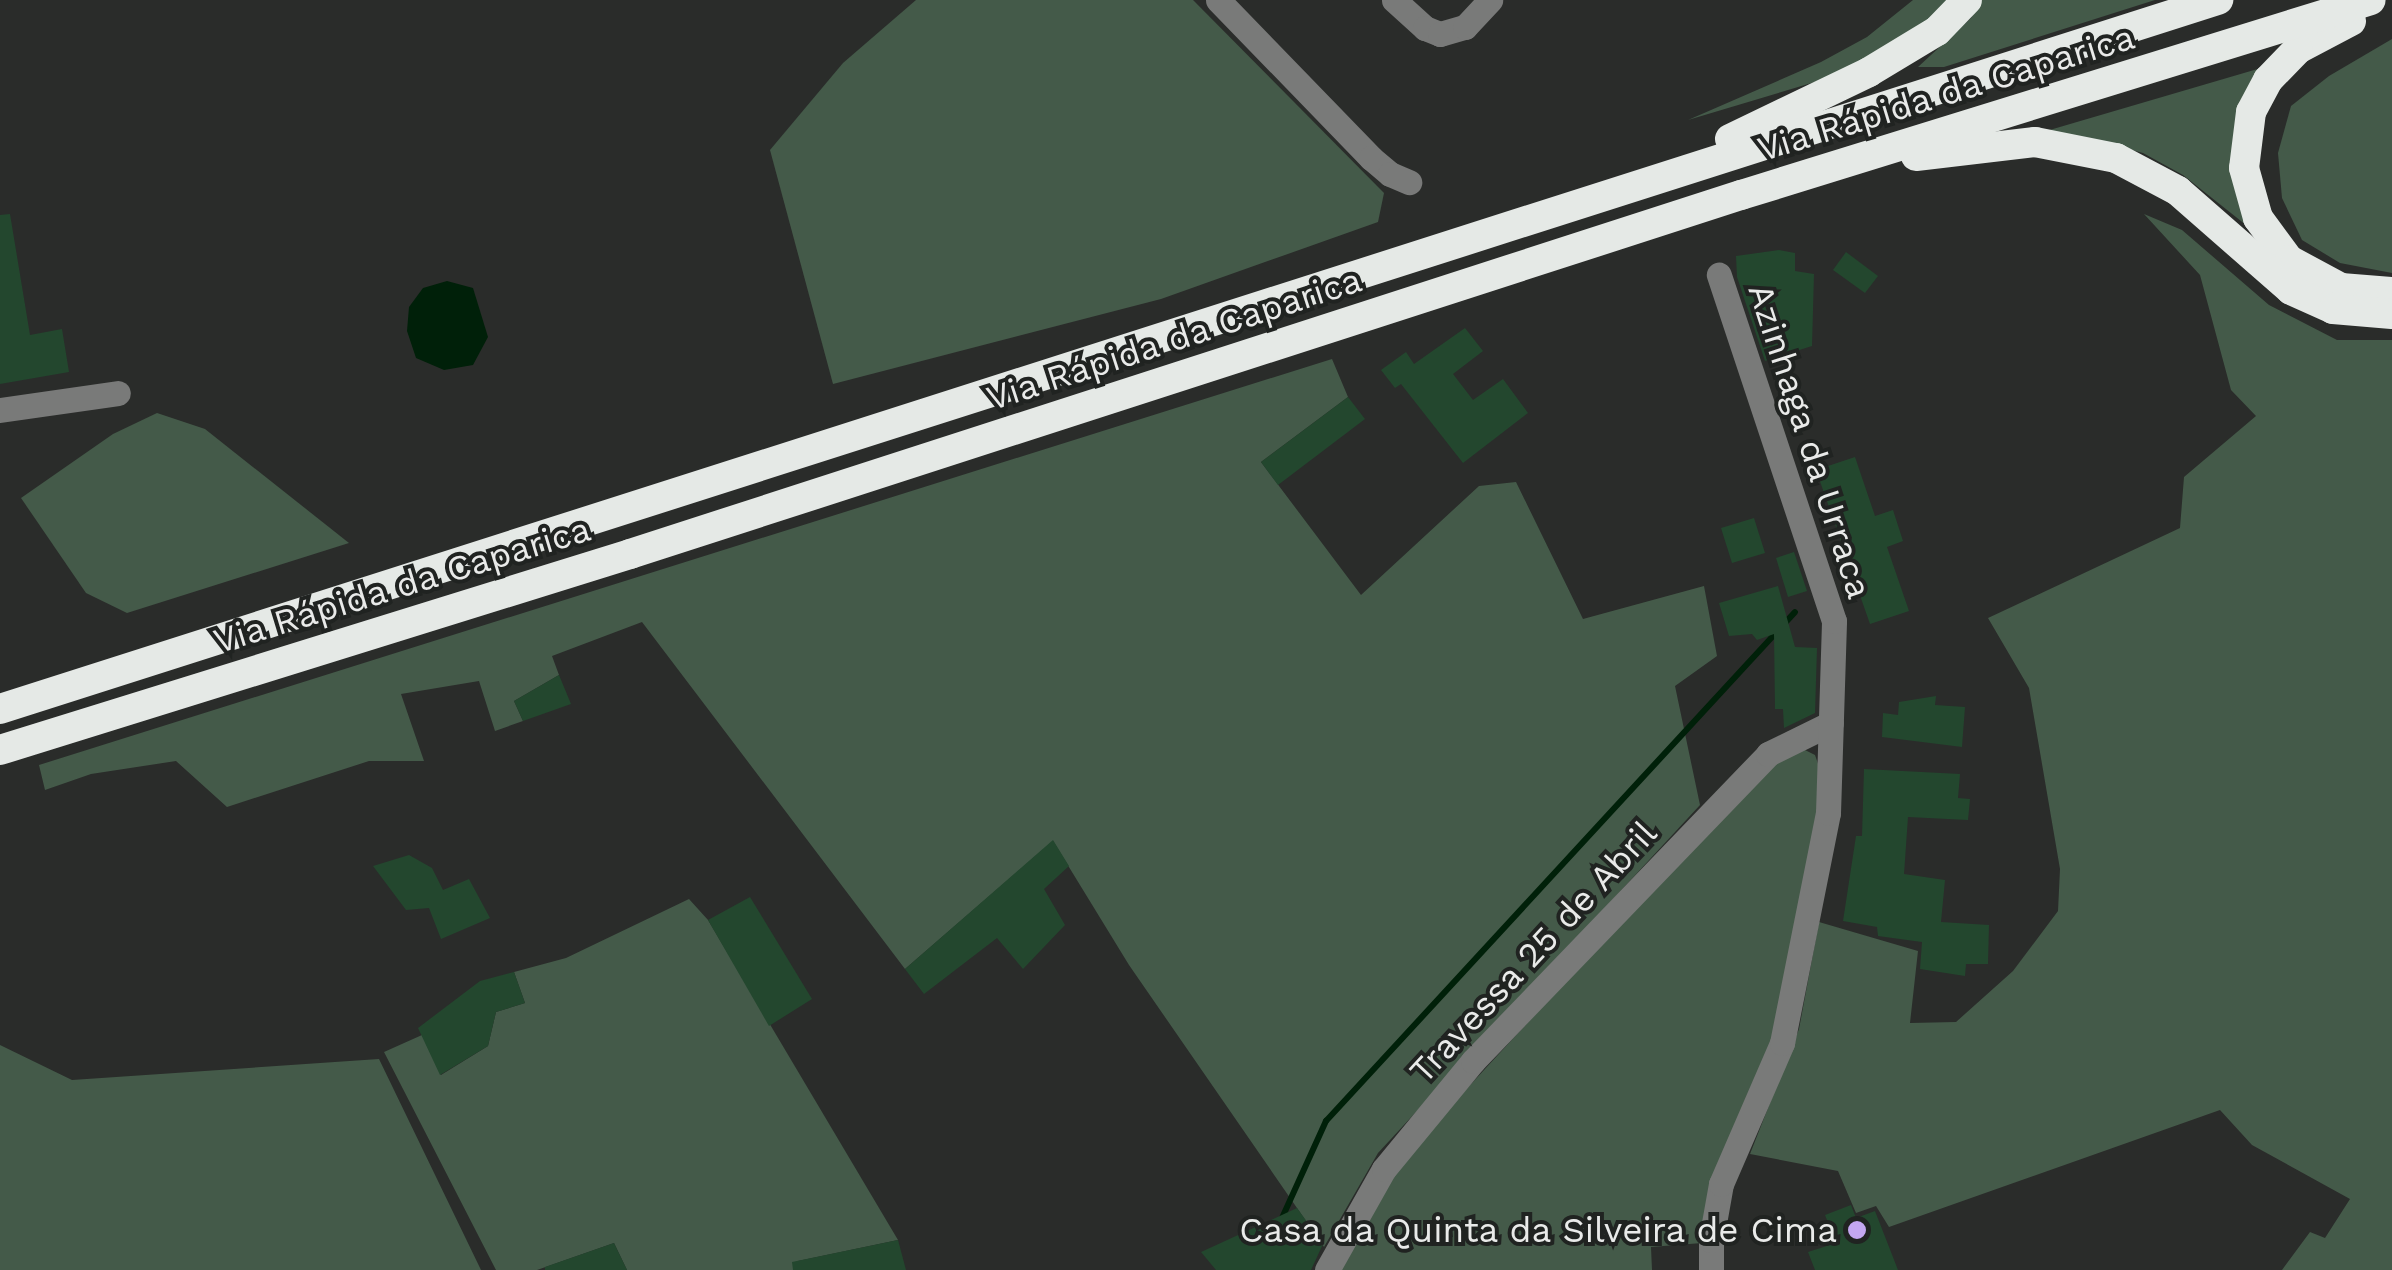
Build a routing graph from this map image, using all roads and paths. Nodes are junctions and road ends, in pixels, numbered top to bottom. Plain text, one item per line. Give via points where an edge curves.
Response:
1 (1218, 0) edge
2 (1394, 0) edge
3 (1490, 0) edge
4 (1967, 0) edge
5 (2218, 0) edge
6 (2371, 0) edge
7 (2390, 0) edge
8 (1828, 168) junction
9 (1408, 182) dead end
10 (1632, 187) junction
11 (1719, 275) dead end
12 (2392, 292) edge
13 (2392, 314) edge
14 (118, 393) dead end
15 (0, 410) edge
16 (0, 709) edge
17 (1832, 723) junction
18 (0, 750) edge
19 (1326, 1270) edge
20 (1711, 1270) edge

1 - 9 street via 1371,158
2 - 3 street via 1440,34 1464,27
4 - 10 highway via 1937,31 1869,72
5 - 10 highway, Via Rápida da Caparica
6 - 8 highway, Via Rápida da Caparica
7 - 12 highway via 2298,48 2282,64 2258,97 2244,150 2252,204 2289,260 2340,288
8 - 13 highway via 2019,143 2094,151 2178,192 2311,301 2356,314
8 - 18 highway, Via Rápida da Caparica
10 - 16 highway, Via Rápida da Caparica
11 - 17 street, Azinhaga da Urraca via 1834,621
14 - 15 street
17 - 19 street, Travessa 25 de Abril via 1768,754 1474,1061 1384,1169
17 - 20 street, Azinhaga da Urraca via 1828,813 1782,1043 1721,1184

